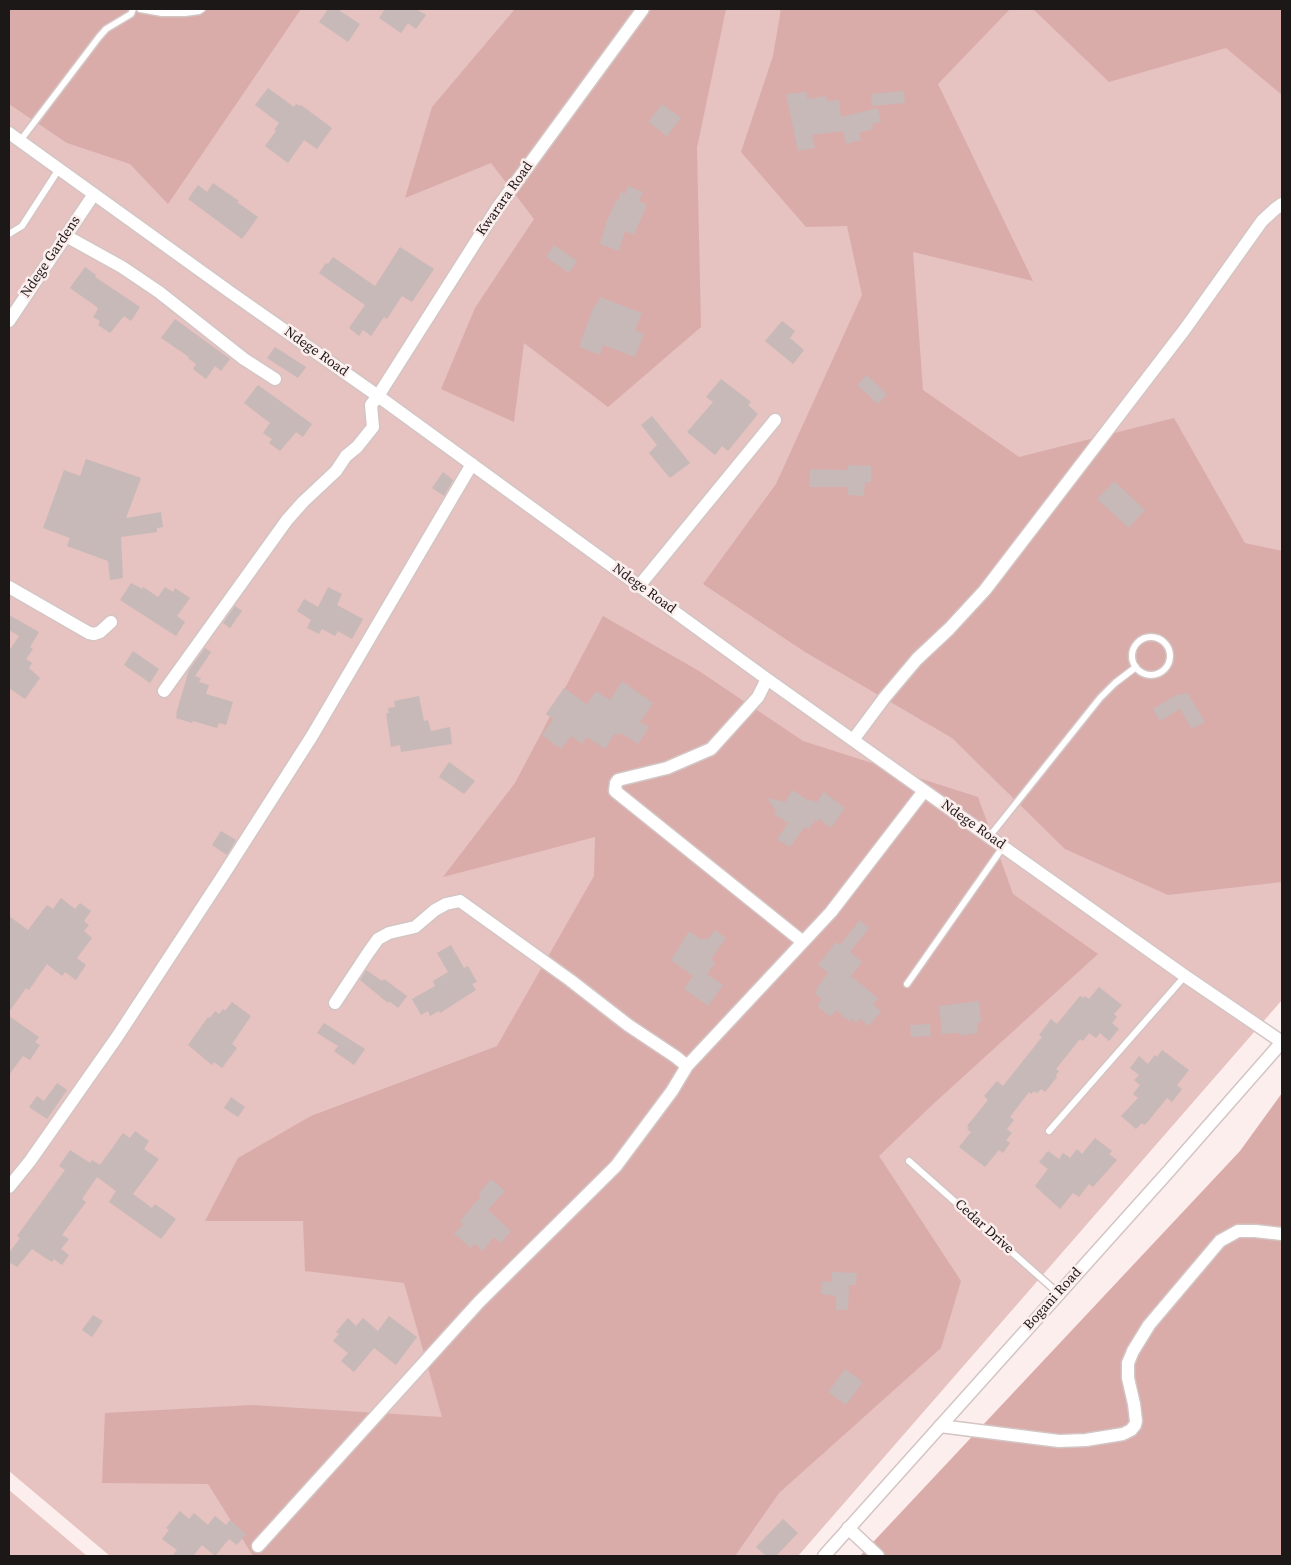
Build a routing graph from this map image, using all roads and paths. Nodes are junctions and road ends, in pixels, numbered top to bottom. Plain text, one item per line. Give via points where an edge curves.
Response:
1 (133, 9) edge
2 (140, 9) edge
3 (202, 9) edge
4 (643, 9) edge
5 (9, 133) edge
6 (20, 141) junction
7 (59, 169) junction
8 (94, 194) junction
9 (1282, 204) edge
10 (9, 234) edge
11 (66, 236) junction
12 (9, 321) edge
13 (275, 379) dead end
14 (378, 396) junction
15 (775, 420) dead end
16 (472, 464) junction
17 (640, 586) junction
18 (9, 587) edge
19 (111, 622) dead end
20 (1136, 667) junction
21 (767, 679) junction
22 (164, 691) dead end
23 (853, 740) junction
24 (924, 791) junction
25 (990, 837) junction
26 (1003, 847) junction
27 (803, 942) junction
28 (1184, 976) junction
29 (907, 984) dead end
30 (335, 1003) dead end
31 (1282, 1042) edge
32 (686, 1066) junction
33 (1049, 1131) dead end
34 (909, 1161) dead end
35 (9, 1187) edge
36 (1282, 1234) edge
37 (1058, 1294) junction
38 (940, 1426) junction
39 (848, 1528) junction
40 (258, 1546) dead end
41 (824, 1556) edge
42 (878, 1556) edge

1 - 6 lane via 131,14 98,36
2 - 3 lane via 162,13
4 - 14 street, Kwarara Road via 498,207
5 - 6 street, Ndege Road
6 - 7 street, Ndege Road
7 - 8 street, Ndege Road
7 - 10 lane via 22,226
8 - 11 street, Ndege Gardens
8 - 14 street, Ndege Road
9 - 23 street via 1262,222 1185,329 985,590 918,659
11 - 12 street, Ndege Gardens
11 - 13 street via 159,292 244,359
14 - 16 street, Ndege Road
14 - 22 street, Kwarara Road via 371,405 373,427 336,471 287,520
15 - 17 street
16 - 17 street, Ndege Road
16 - 35 street via 312,736 222,877 117,1037
17 - 21 street, Ndege Road
18 - 19 street via 89,633 100,632
20 - 20 lane via 1133,654 1138,643 1150,637 1167,646 1170,658 1164,670 1146,674
20 - 25 lane via 1100,698
21 - 23 street, Ndege Road
21 - 27 street via 758,697 711,749 667,768 618,780 615,792
23 - 24 street, Ndege Road
24 - 25 street, Ndege Road
24 - 27 street via 831,912
25 - 26 street, Ndege Road
26 - 28 street, Ndege Road
26 - 29 lane
27 - 32 street
28 - 31 street, Ndege Road
28 - 33 lane
30 - 32 street via 378,939 388,933 415,928 435,910 460,901
31 - 37 street, Bogani Road
32 - 40 street via 672,1091 616,1166 479,1302
34 - 37 lane, Cedar Drive
36 - 38 street via 1238,1231 1220,1241 1150,1325 1128,1363 1136,1421 1131,1430 1086,1440 1059,1441
37 - 38 street, Bogani Road
38 - 39 street, Bogani Road
39 - 41 street, Bogani Road
39 - 42 street

